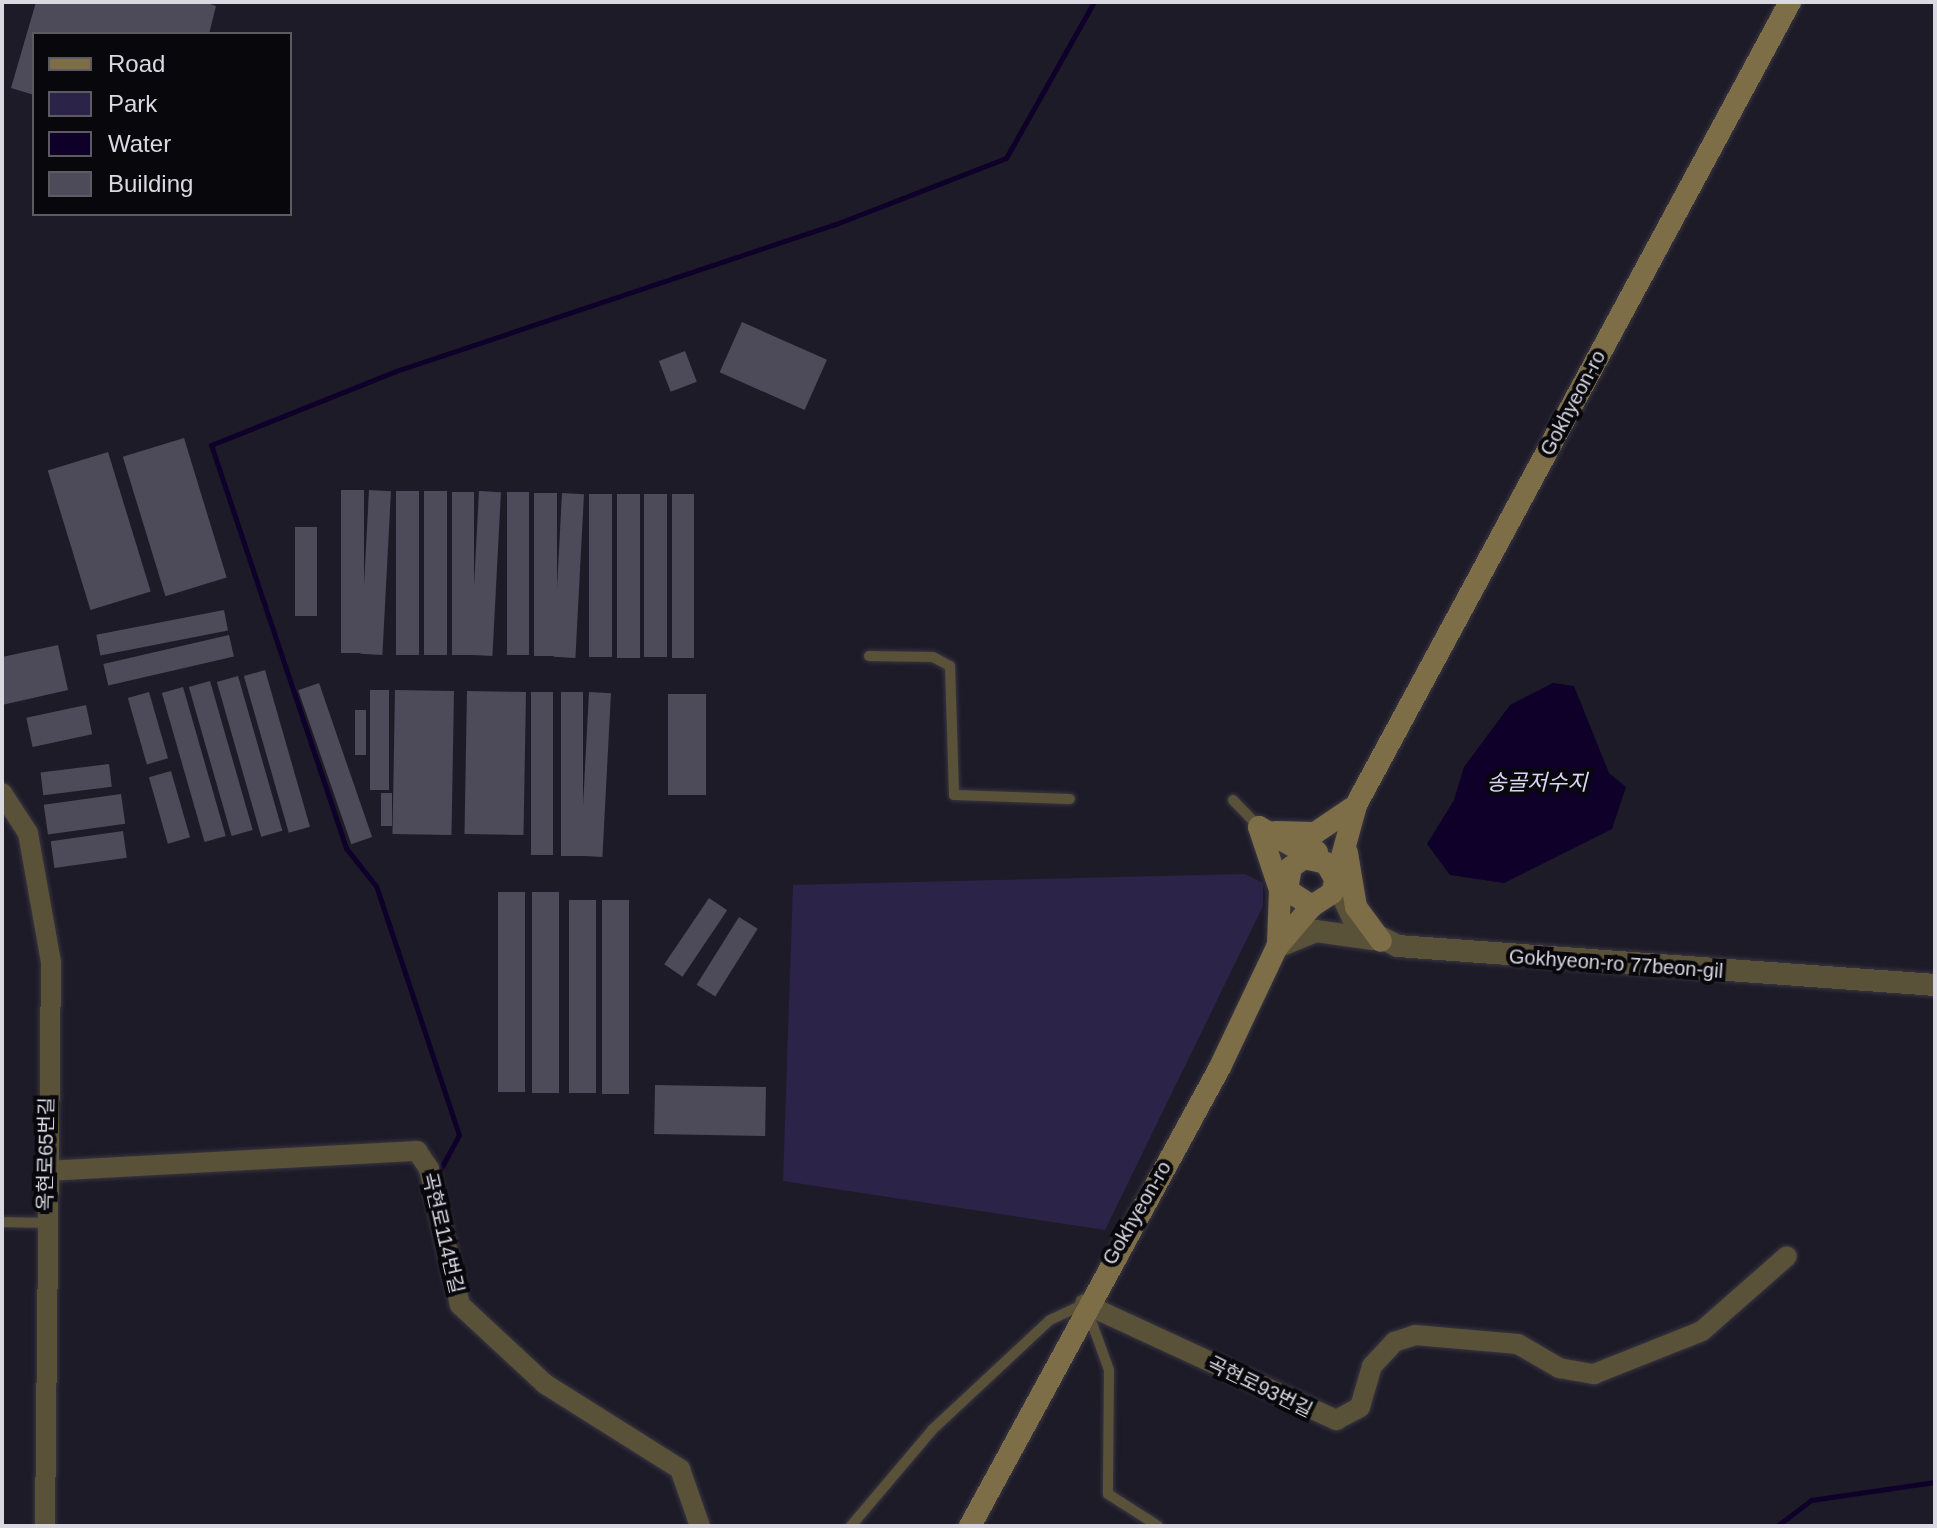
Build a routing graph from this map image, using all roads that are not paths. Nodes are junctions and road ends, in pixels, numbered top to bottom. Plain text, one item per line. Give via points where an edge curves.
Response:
1 (1790, 2) edge
2 (869, 656) dead end
3 (2, 793) edge
4 (1070, 799) dead end
5 (1233, 800) dead end
6 (1356, 805) junction
7 (1259, 827) junction
8 (1312, 857) junction
9 (1334, 877) junction
10 (1282, 879) junction
11 (1312, 906) junction
12 (1381, 941) junction
13 (1277, 947) junction
14 (1935, 985) edge
15 (46, 1171) junction
16 (2, 1222) edge
17 (45, 1223) junction
18 (1787, 1256) dead end
19 (1085, 1304) junction
20 (45, 1526) edge
21 (700, 1526) edge
22 (851, 1526) edge
23 (970, 1526) edge
24 (1158, 1526) edge

1 - 6 main road, Gokhyeon-ro
2 - 4 lane via 933,657 950,666 954,795
3 - 15 street, 옥현로65번길 via 28,833 51,962
5 - 7 lane
6 - 7 main road via 1315,833
6 - 8 main road
6 - 9 main road
6 - 12 main road via 1349,880 1362,920
7 - 8 main road
7 - 10 main road
8 - 9 main road
8 - 10 main road via 1297,861
9 - 11 main road, Gokhyeon-ro via 1327,899
9 - 12 street via 1356,925
10 - 11 main road via 1297,902
10 - 13 main road
11 - 12 street
11 - 13 main road, Gokhyeon-ro
12 - 13 street via 1316,931
12 - 14 street, Gokhyeon-ro 77beon-gil via 1449,954
13 - 19 main road, Gokhyeon-ro via 1220,1067
15 - 17 street, 옥현로65번길
15 - 21 street, 곡현로114번길 via 417,1151 429,1169 460,1305 545,1384 680,1469
16 - 17 lane
17 - 20 street, 옥현로65번길
18 - 19 street, 곡현로93번길 via 1702,1331 1594,1374 1559,1368 1518,1344 1415,1335 1394,1342 1372,1366 1360,1407 1336,1420
19 - 22 lane via 1050,1320 932,1430
19 - 23 main road, Gokhyeon-ro
19 - 24 lane via 1109,1370 1108,1494 1118,1507

